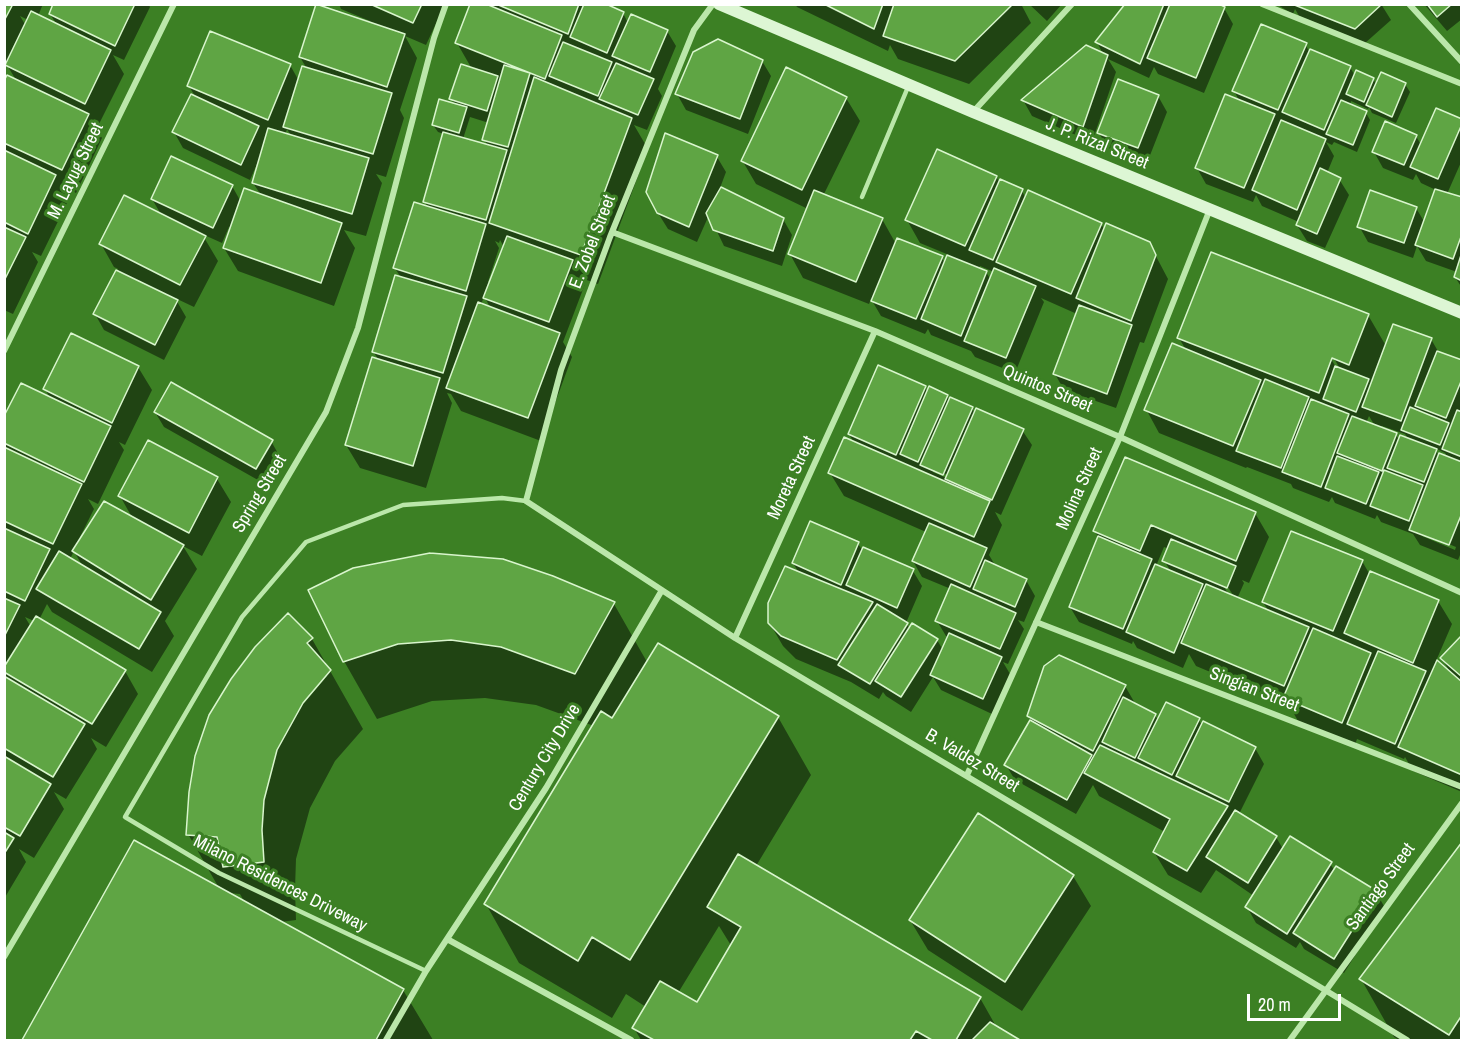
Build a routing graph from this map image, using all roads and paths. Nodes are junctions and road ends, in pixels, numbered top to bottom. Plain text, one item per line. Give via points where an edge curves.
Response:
1 (174, 4) edge
2 (446, 4) edge
3 (713, 4) edge
4 (719, 4) edge
5 (1072, 4) edge
6 (1262, 4) edge
7 (1409, 4) edge
8 (1461, 62) edge
9 (909, 84) junction
10 (1461, 84) edge
11 (973, 112) junction
12 (862, 196) dead end
13 (1210, 210) junction
14 (612, 232) junction
15 (1461, 313) edge
16 (875, 331) junction
17 (4, 351) edge
18 (1120, 436) junction
19 (526, 501) junction
20 (662, 590) junction
21 (1461, 593) edge
22 (1036, 622) junction
23 (735, 638) junction
24 (967, 775) junction
25 (1461, 787) edge
26 (1461, 803) edge
27 (447, 939) junction
28 (4, 957) edge
29 (426, 971) junction
30 (1325, 990) junction
31 (386, 1041) edge
32 (631, 1041) edge
33 (1290, 1041) edge
34 (1407, 1041) edge

1 - 17 street, M. Layug Street
2 - 28 street, Spring Street via 358,328 326,412
3 - 14 street, E. Zobel Street via 694,30
4 - 9 main road, J. P. Rizal Street
5 - 11 street
6 - 10 street
7 - 8 street
9 - 11 main road, J. P. Rizal Street
9 - 12 lane
11 - 13 main road, J. P. Rizal Street
13 - 15 main road, J. P. Rizal Street
13 - 18 street, Molina Street
14 - 16 street, Quintos Street
14 - 19 street, E. Zobel Street via 561,370
16 - 18 street, Quintos Street
16 - 23 street, Moreta Street
18 - 21 street, Quintos Street
18 - 22 street, Molina Street
19 - 20 street, B. Valdez Street
19 - 29 lane, Milano Residences Driveway via 502,498 403,505 306,542 242,617 126,817 219,873
20 - 23 street, B. Valdez Street
20 - 27 street, Century City Drive via 546,788
22 - 24 street, Molina Street
22 - 25 street, Singian Street
23 - 24 street, B. Valdez Street
24 - 30 street, B. Valdez Street
26 - 30 street, Santiago Street
27 - 29 street, Century City Drive
27 - 32 street
29 - 31 street, Century City Drive
30 - 33 street, Santiago Street
30 - 34 street, B. Valdez Street

